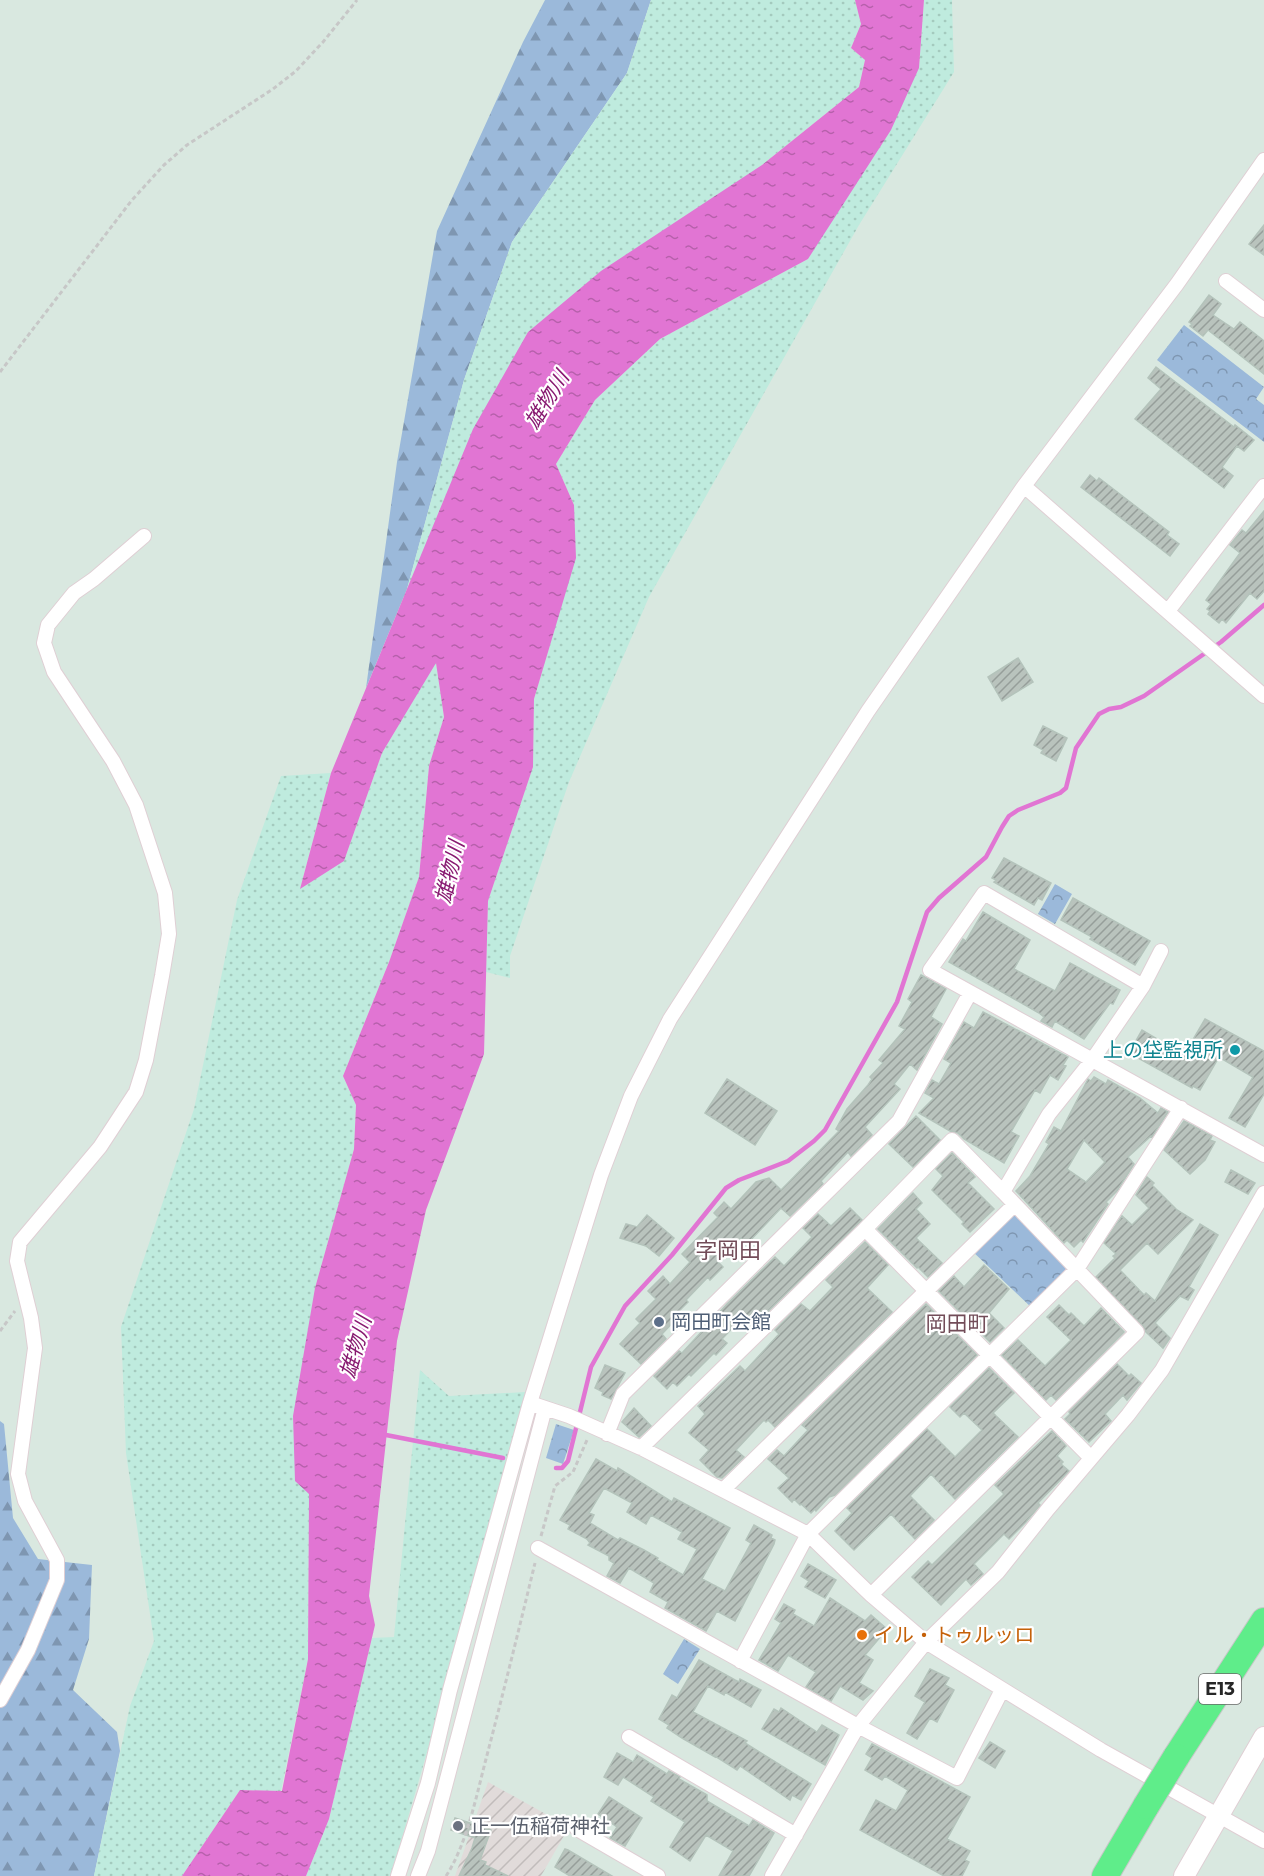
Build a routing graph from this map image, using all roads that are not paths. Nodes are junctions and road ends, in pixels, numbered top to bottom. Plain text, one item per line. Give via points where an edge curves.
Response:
1 (1264, 160) edge
2 (1226, 281) dead end
3 (1264, 310) edge
4 (1024, 486) junction
5 (1264, 486) edge
6 (144, 537) dead end
7 (1168, 611) junction
8 (1264, 696) edge
9 (1161, 951) dead end
10 (1143, 986) junction
11 (970, 993) junction
12 (1093, 1059) junction
13 (1181, 1108) junction
14 (1264, 1155) edge
15 (1003, 1192) junction
16 (1264, 1193) edge
17 (1014, 1205) junction
18 (865, 1229) junction
19 (1077, 1269) junction
20 (925, 1292) junction
21 (989, 1356) junction
22 (530, 1403) junction
23 (545, 1408) junction
24 (1050, 1418) junction
25 (607, 1434) junction
26 (641, 1448) junction
27 (1091, 1458) junction
28 (723, 1490) junction
29 (808, 1534) junction
30 (538, 1548) road end
31 (871, 1595) junction
32 (1264, 1621) edge
33 (926, 1642) junction
34 (740, 1661) junction
35 (1002, 1690) junction
36 (0, 1700) edge
37 (858, 1726) junction
38 (630, 1737) dead end
39 (1264, 1737) edge
40 (1218, 1816) junction
41 (577, 1829) dead end
42 (796, 1835) junction
43 (1264, 1841) edge
44 (398, 1876) edge
45 (418, 1876) edge
46 (657, 1876) edge
47 (772, 1876) edge
48 (1105, 1876) edge
49 (1184, 1876) edge

1 - 4 street via 1177,284
2 - 3 street
4 - 7 street
4 - 22 street via 868,711 670,1019 631,1096 601,1175
5 - 7 street
6 - 36 street via 74,593 48,625 44,643 54,672 113,761 136,805 165,893 169,933 146,1060 136,1092 100,1147 20,1242 17,1261 35,1348 18,1474 25,1501 57,1560 57,1580 28,1650
7 - 8 street
9 - 10 street
10 - 11 street via 984,893 930,970
10 - 12 street
11 - 12 street
11 - 25 street via 899,1121 623,1394
12 - 13 street
12 - 15 street via 1049,1114
13 - 14 street
13 - 19 street
15 - 17 street
15 - 18 street via 952,1140
16 - 27 street via 1162,1370
17 - 19 street
17 - 20 street
18 - 20 street
18 - 26 street
19 - 21 street
19 - 24 street via 1137,1332
20 - 21 street
20 - 28 street
21 - 24 street
21 - 29 street
22 - 23 street
22 - 44 street via 450,1690 429,1783
23 - 25 street
23 - 45 street via 428,1851
24 - 27 street
24 - 31 street
25 - 26 street
26 - 28 street
27 - 33 street via 998,1572
28 - 29 street
29 - 31 street
29 - 34 street
30 - 34 street
31 - 33 street
32 - 48 highway, E13, bridge
33 - 35 street
33 - 37 street
34 - 37 street
35 - 37 street via 957,1778
35 - 40 street
37 - 42 street
38 - 42 street
39 - 40 street
40 - 43 street
40 - 49 street
41 - 46 street
42 - 47 street

